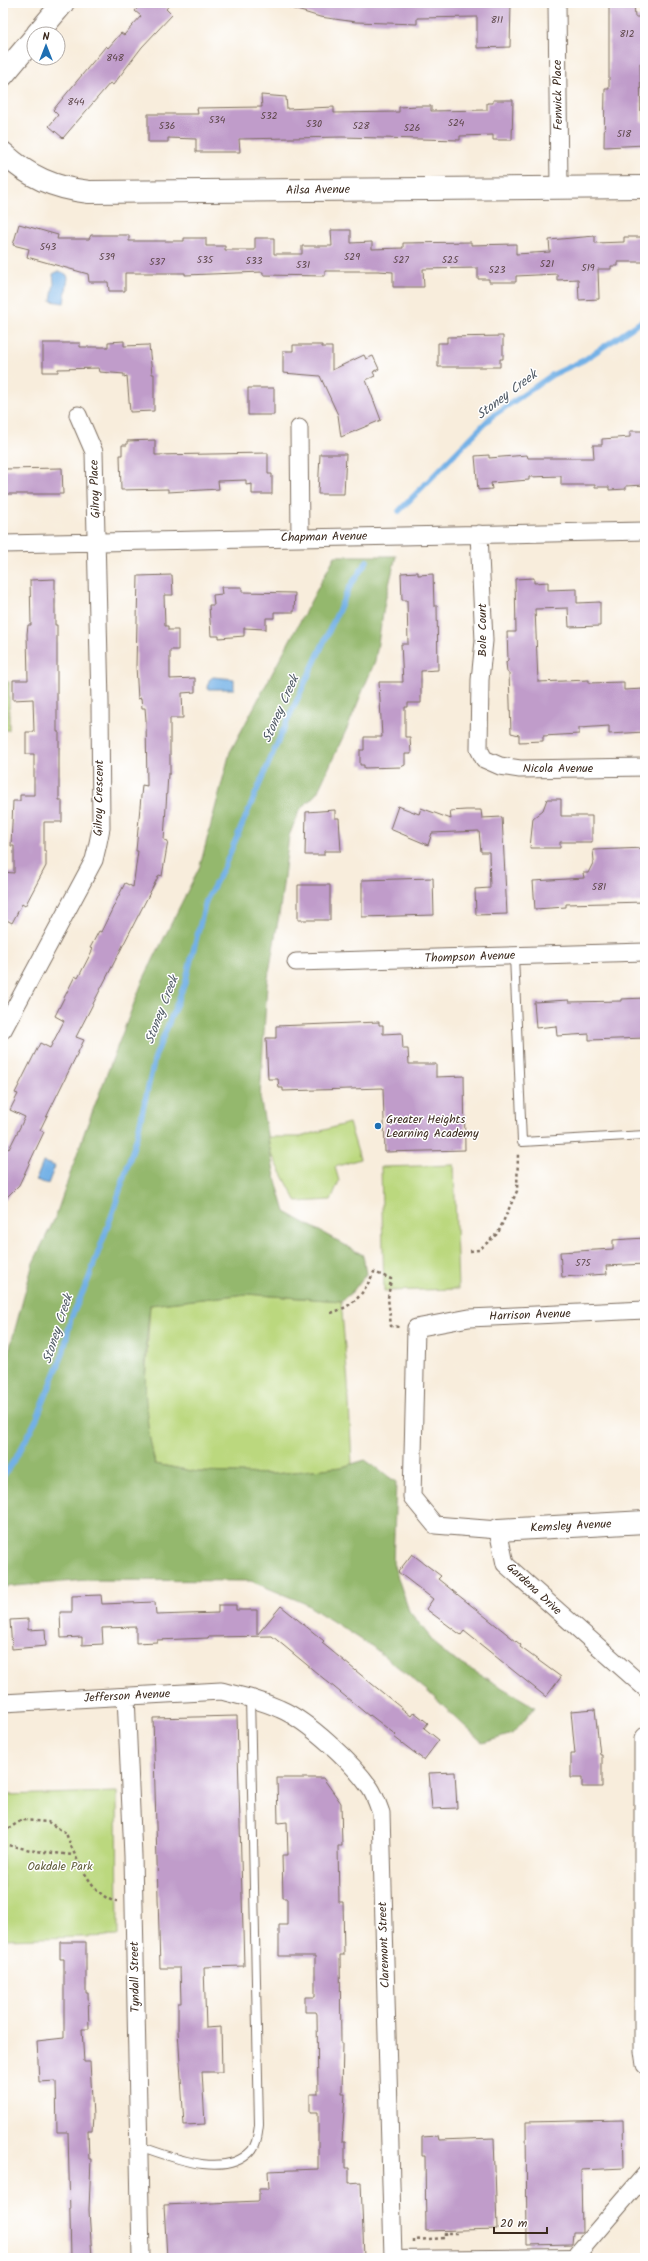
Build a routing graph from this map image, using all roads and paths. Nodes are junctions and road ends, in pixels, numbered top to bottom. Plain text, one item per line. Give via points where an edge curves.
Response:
1 (62, 3) edge
2 (557, 3) edge
3 (43, 26) edge
4 (26, 48) edge
5 (3, 75) edge
6 (3, 153) edge
7 (559, 187) junction
8 (645, 187) edge
9 (78, 415) dead end
10 (299, 428) dead end
11 (645, 531) edge
12 (479, 534) junction
13 (300, 537) junction
14 (97, 542) junction
15 (3, 544) edge
16 (479, 750) joint
17 (645, 767) edge
18 (645, 952) edge
19 (514, 956) junction
20 (296, 962) dead end
21 (3, 1030) edge
22 (645, 1135) edge
23 (522, 1142) junction
24 (470, 1251) dead end
25 (645, 1310) edge
26 (331, 1313) dead end
27 (416, 1328) junction
28 (645, 1522) edge
29 (498, 1530) junction
30 (645, 1688) edge
31 (126, 1696) junction
32 (250, 1697) junction
33 (3, 1703) edge
34 (645, 1736) edge
35 (3, 1832) edge
36 (3, 1844) edge
37 (73, 1855) junction
38 (134, 1900) junction
39 (645, 2065) edge
40 (139, 2146) junction
41 (645, 2176) edge
42 (459, 2233) dead end
43 (414, 2255) junction
44 (576, 2256) edge
45 (393, 2257) edge
46 (141, 2258) edge

1 - 3 street
2 - 7 street, Fenwick Place
4 - 5 street
6 - 7 street, Ailsa Avenue via 41,181 63,189 89,192
7 - 8 street, Ailsa Avenue
9 - 14 street, Gilroy Place via 94,452
10 - 13 street
11 - 12 street, Chapman Avenue
12 - 13 street, Chapman Avenue
12 - 16 street, Bole Court via 484,641 480,680
13 - 14 street, Chapman Avenue
14 - 15 street, Chapman Avenue
14 - 21 street, Gilroy Crescent via 101,828 98,844 94,860
16 - 17 street, Nicola Avenue via 484,759 500,766
18 - 19 street, Thompson Avenue
19 - 20 street, Thompson Avenue
19 - 23 lane
22 - 23 lane
23 - 24 path via 518,1155 517,1191 498,1233 480,1250
25 - 27 street, Harrison Avenue via 469,1318
26 - 27 path via 347,1307 364,1292 374,1272 391,1279 388,1298 391,1326
27 - 29 street via 412,1497 435,1525
28 - 29 street, Kemsley Avenue
29 - 30 street, Gardena Drive via 505,1564
31 - 32 street, Jefferson Avenue via 221,1691
31 - 33 street, Jefferson Avenue
31 - 38 street, Tyndall Street
32 - 40 lane via 259,2125 257,2138 252,2151 240,2160 212,2165 191,2163
32 - 45 street, Claremont Street via 282,1709 302,1721 353,1767 371,1789 381,1813
34 - 39 street via 642,1870
35 - 37 path via 22,1820 48,1822 66,1833
36 - 37 path via 34,1851
37 - 38 path via 100,1894 113,1901
38 - 40 street, Tyndall Street
40 - 46 street, Tyndall Street
41 - 44 street
42 - 43 path via 445,2233 445,2238 414,2240
43 - 44 lane
43 - 45 lane

